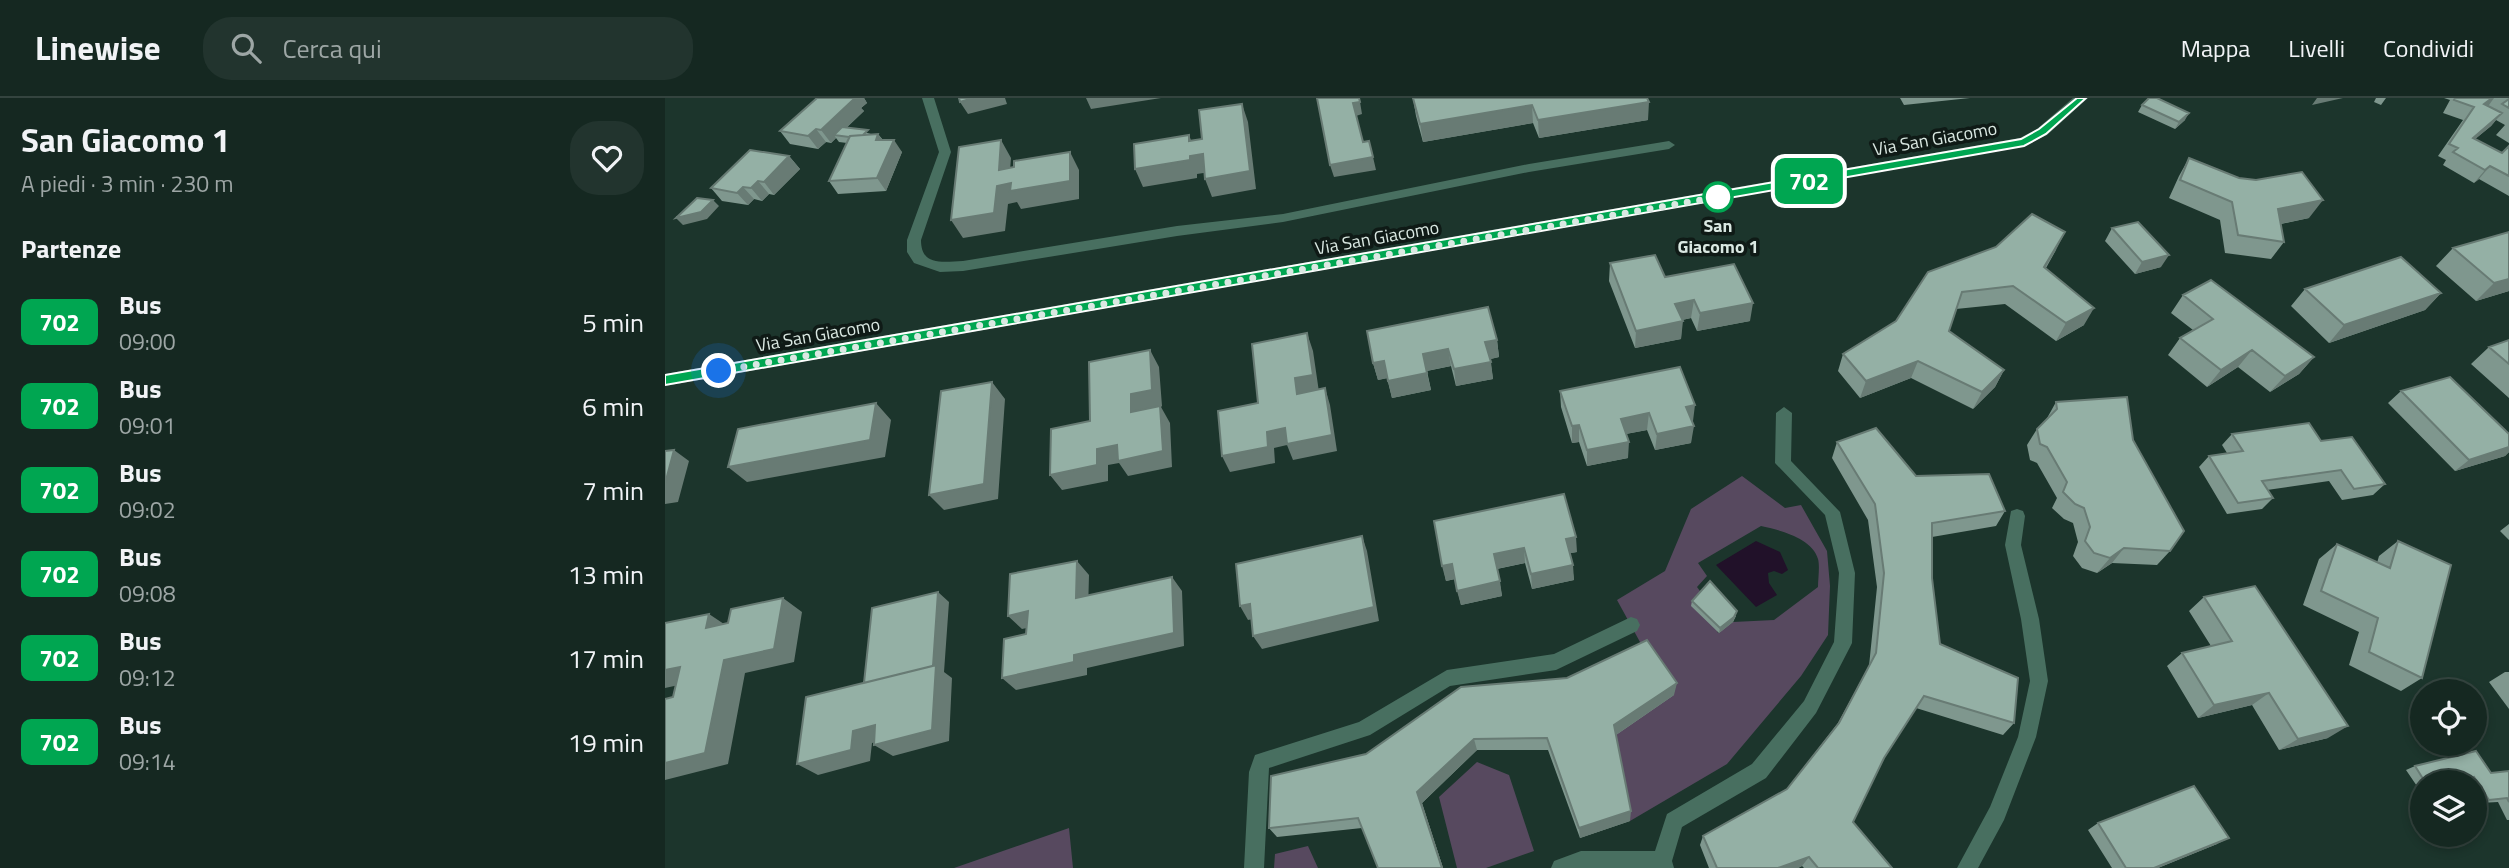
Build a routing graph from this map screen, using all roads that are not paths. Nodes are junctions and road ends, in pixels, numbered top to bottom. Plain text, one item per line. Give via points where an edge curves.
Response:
1 (928, 98) edge
2 (2081, 98) edge
3 (1669, 145) dead end
4 (665, 380) edge
5 (1784, 413) dead end
6 (2017, 516) dead end
7 (1631, 625) dead end
8 (1664, 866) edge
9 (1254, 868) edge
10 (1561, 868) edge
11 (1967, 868) edge

1 - 3 lane via 945,152 914,240 919,260 940,267 1283,218
2 - 4 street, Via San Giacomo via 2024,142
5 - 8 lane via 1783,463 1832,512 1847,573 1843,643 1810,707 1759,771 1674,821
6 - 11 lane via 2013,545 2039,681 2027,737 1997,813
7 - 9 lane via 1556,662 1447,678 1364,729 1262,761
8 - 10 lane via 1581,861

